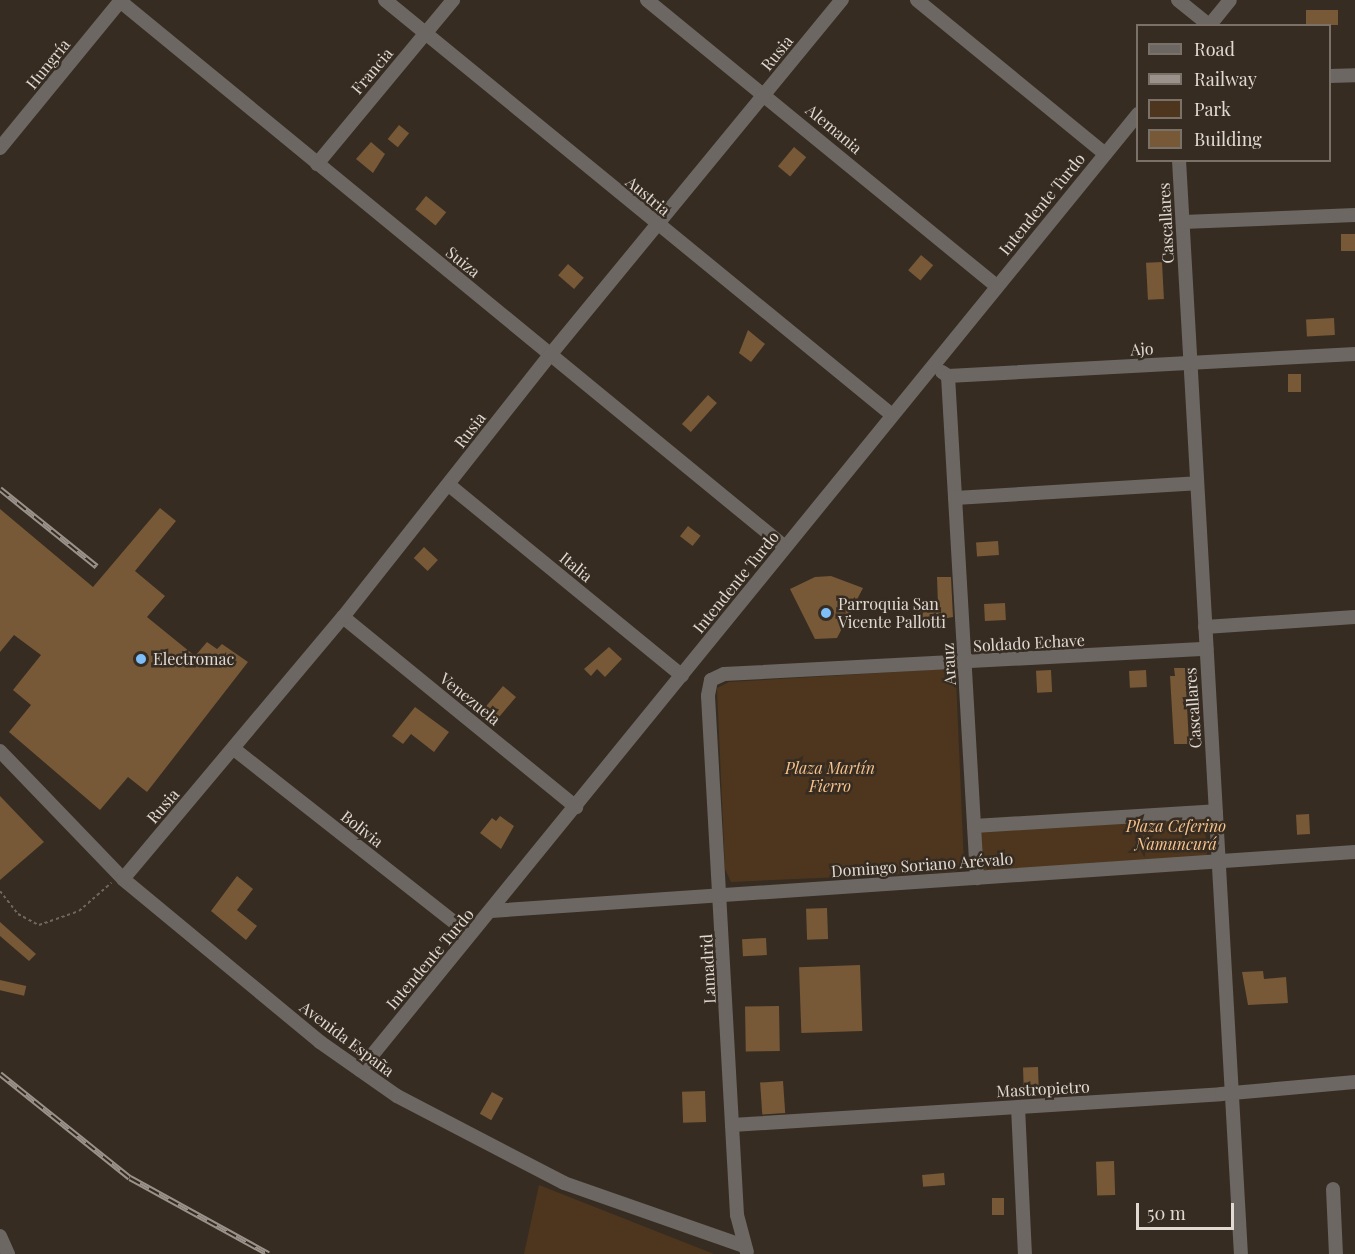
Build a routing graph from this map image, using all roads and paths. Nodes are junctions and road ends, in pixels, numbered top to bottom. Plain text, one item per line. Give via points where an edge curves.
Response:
1 (385, 0) edge
2 (453, 0) edge
3 (647, 0) edge
4 (842, 0) edge
5 (917, 0) edge
6 (1178, 0) edge
7 (1230, 0) edge
8 (120, 1) edge
9 (1208, 24) edge
10 (1210, 24) edge
11 (426, 33) junction
12 (1355, 75) edge
13 (1331, 76) edge
14 (765, 94) junction
15 (1136, 115) edge
16 (0, 148) edge
17 (1105, 153) junction
18 (1179, 162) edge
19 (317, 164) junction
20 (1355, 215) edge
21 (1183, 222) junction
22 (658, 225) junction
23 (997, 286) junction
24 (1355, 354) edge
25 (550, 355) junction
26 (1190, 363) junction
27 (935, 366) junction
28 (948, 376) junction
29 (892, 415) junction
30 (1197, 483) junction
31 (449, 485) junction
32 (956, 498) junction
33 (785, 547) junction
34 (343, 617) junction
35 (1355, 617) edge
36 (1206, 627) junction
37 (1206, 649) junction
38 (966, 663) junction
39 (686, 671) junction
40 (711, 680) junction
41 (234, 749) junction
42 (0, 751) edge
43 (576, 807) junction
44 (1216, 811) junction
45 (974, 826) junction
46 (1355, 852) edge
47 (1220, 862) junction
48 (121, 877) junction
49 (977, 878) junction
50 (0, 891) edge
51 (721, 896) junction
52 (491, 911) junction
53 (470, 935) junction
54 (360, 1070) junction
55 (1355, 1082) edge
56 (1232, 1091) junction
57 (1018, 1107) junction
58 (732, 1125) junction
59 (1333, 1189) dead end
60 (0, 1236) edge
61 (746, 1250) edge
62 (8, 1254) edge
63 (1025, 1254) edge
64 (1241, 1254) edge
65 (1336, 1254) edge

1 - 11 street, Austria
2 - 11 street, Francia
3 - 14 street, Alemania
4 - 14 street, Rusia
5 - 17 street
6 - 9 street
7 - 10 street
8 - 16 street, Hungría
8 - 19 street, Suiza
11 - 19 street, Francia
11 - 22 street, Austria
12 - 13 street
14 - 22 street, Rusia
14 - 23 street, Alemania
15 - 17 street, Intendente Turdo
17 - 23 street, Intendente Turdo
18 - 21 street, Cascallares
19 - 25 street, Suiza
20 - 21 street
21 - 26 street, Cascallares
22 - 25 street, Rusia
22 - 29 street, Austria
23 - 27 street, Intendente Turdo
24 - 26 street, Ajo
25 - 31 street, Rusia
25 - 33 street, Suiza
26 - 28 street, Ajo
26 - 30 street, Cascallares
27 - 28 street
27 - 29 street, Intendente Turdo
28 - 32 street, Arauz
29 - 33 street, Intendente Turdo
30 - 32 street
30 - 36 street, Cascallares
31 - 34 street, Rusia
31 - 39 street, Italia
32 - 38 street, Arauz
33 - 39 street, Intendente Turdo
34 - 41 street, Rusia
34 - 43 street, Venezuela
35 - 36 street
36 - 37 street, Cascallares
37 - 38 street, Soldado Echave
37 - 44 street, Cascallares
38 - 40 street, Soldado Echave via 724,674
38 - 45 street, Arauz
39 - 40 street, Italia
39 - 43 street, Intendente Turdo
40 - 51 street, Lamadrid via 708,696
41 - 48 street, Rusia
41 - 53 street, Bolivia
42 - 48 street, Avenida España
43 - 52 street, Intendente Turdo
44 - 45 street
44 - 47 street, Cascallares
45 - 49 street, Arauz
46 - 47 street, Domingo Soriano Arévalo
47 - 49 street, Domingo Soriano Arévalo
47 - 56 street, Cascallares
48 - 50 path via 79,910 48,924 30,922
48 - 54 street, Avenida España
49 - 51 street, Domingo Soriano Arévalo
51 - 52 street, Domingo Soriano Arévalo via 524,905
51 - 58 street, Lamadrid
52 - 53 street, Intendente Turdo
53 - 54 street, Intendente Turdo
54 - 61 street, Avenida España via 430,1116 564,1183
55 - 56 street, Mastropietro
56 - 57 street, Mastropietro
56 - 64 street, Cascallares
57 - 58 street, Mastropietro
57 - 63 street
58 - 61 street, Lamadrid via 737,1215
59 - 65 street
60 - 62 street

